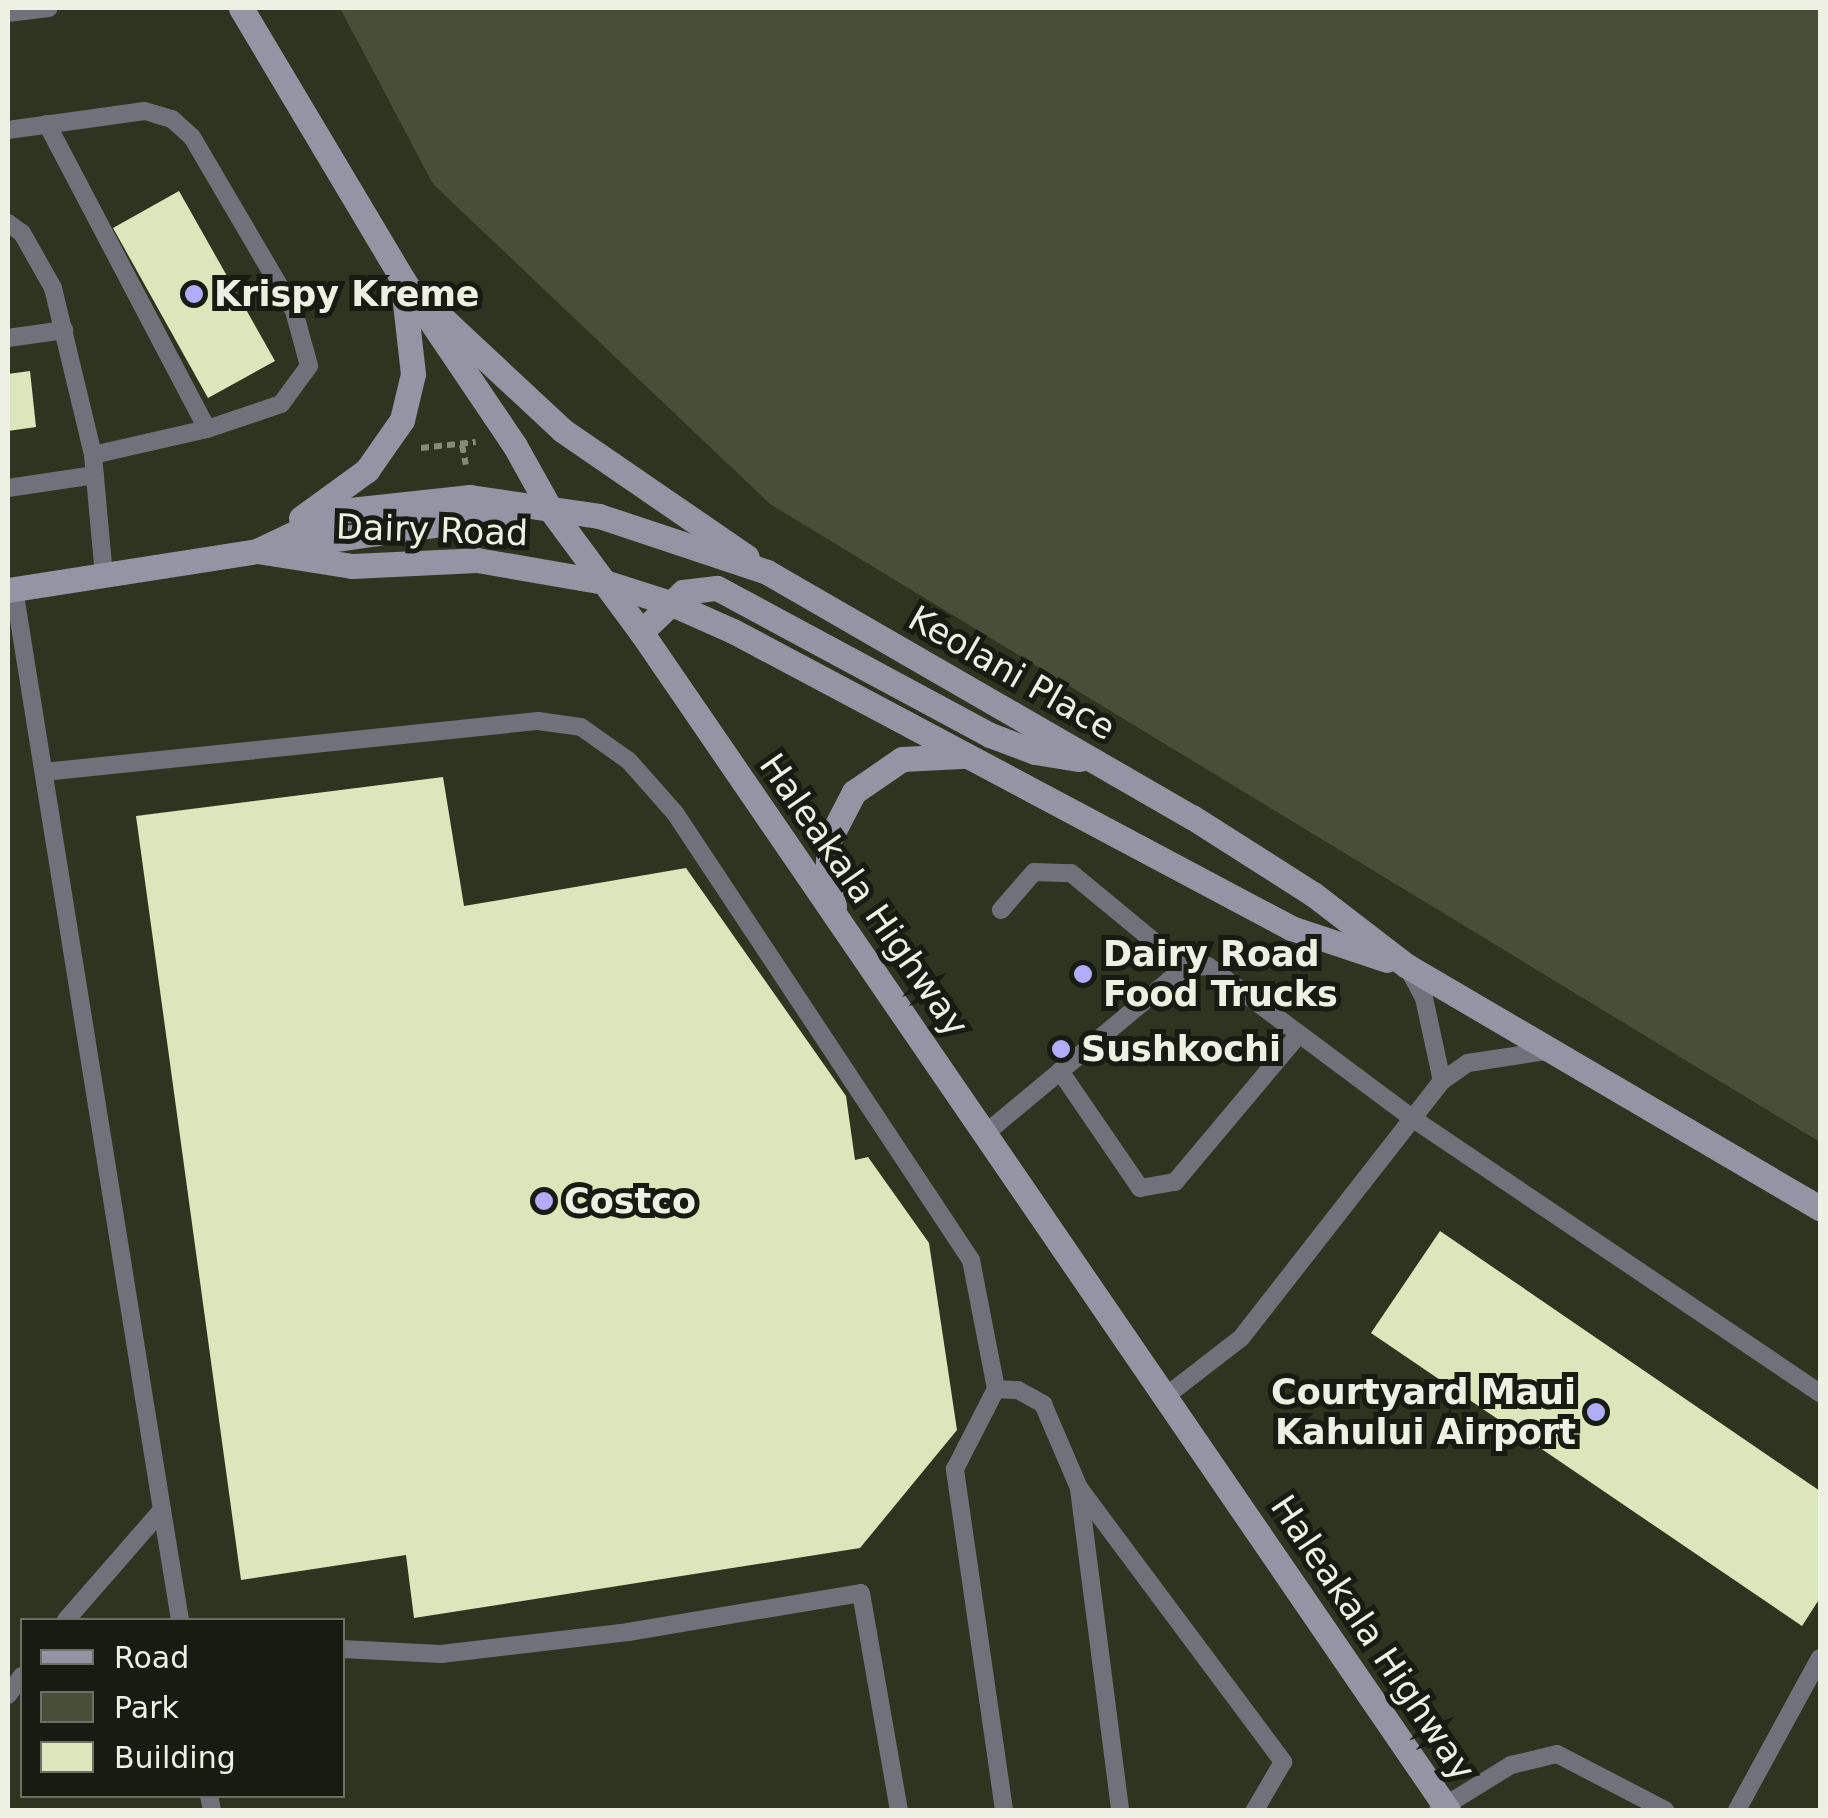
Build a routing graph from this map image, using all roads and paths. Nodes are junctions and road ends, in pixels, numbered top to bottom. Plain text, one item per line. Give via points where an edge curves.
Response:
1 (48, 8) edge
2 (241, 8) edge
3 (8, 12) edge
4 (48, 124) junction
5 (8, 130) edge
6 (8, 223) edge
7 (402, 280) junction
8 (64, 330) junction
9 (8, 338) edge
10 (207, 428) junction
11 (476, 442) dead end
12 (462, 445) junction
13 (410, 449) dead end
14 (93, 455) junction
15 (466, 465) dead end
16 (95, 475) junction
17 (8, 488) edge
18 (550, 509) junction
19 (257, 551) junction
20 (767, 572) junction
21 (104, 575) junction
22 (604, 582) junction
23 (11, 589) edge
24 (670, 603) junction
25 (641, 632) junction
26 (979, 761) junction
27 (1095, 762) junction
28 (44, 772) junction
29 (1001, 910) dead end
30 (841, 925) junction
31 (1406, 966) junction
32 (1185, 967) junction
33 (1299, 1034) junction
34 (1552, 1050) junction
35 (1060, 1071) junction
36 (1442, 1081) junction
37 (1412, 1118) junction
38 (986, 1133) junction
39 (1820, 1208) edge
40 (996, 1389) junction
41 (1820, 1393) edge
42 (1166, 1396) junction
43 (1079, 1488) junction
44 (162, 1510) junction
45 (68, 1618) edge
46 (180, 1618) edge
47 (345, 1649) edge
48 (1820, 1658) edge
49 (1443, 1809) edge
50 (899, 1810) edge
51 (1004, 1810) edge
52 (1120, 1810) edge
53 (1254, 1810) edge
54 (1665, 1810) edge
55 (1737, 1810) edge

1 - 3 lane
2 - 7 street, Haleakala Highway
4 - 5 lane
4 - 10 lane
4 - 10 lane via 145,111 172,118 192,137 294,312 309,366 281,404
6 - 8 lane via 22,233 53,288
7 - 18 street, Haleakala Highway
7 - 19 street via 413,374 394,437 367,470
7 - 20 street via 562,430
8 - 9 lane
8 - 14 lane
10 - 14 lane
11 - 12 path
12 - 13 path
12 - 15 path
14 - 16 lane
16 - 17 lane
16 - 21 lane
18 - 19 street, Dairy Road via 470,497 341,511
18 - 20 street, Keolani Place via 599,516
18 - 22 street, Haleakala Highway
19 - 21 street, Dairy Road
19 - 22 street, Dairy Road via 352,566 477,560
20 - 27 street, Keolani Place
21 - 23 street, Dairy Road
22 - 24 street, Keolani Place
22 - 25 street, Haleakala Highway
23 - 28 lane
24 - 25 street
24 - 26 street, Keolani Place
24 - 27 street via 694,588 722,590 990,735 1034,752
25 - 30 street, Haleakala Highway
26 - 30 street via 939,754 902,759 854,792 828,854 827,880
26 - 31 street, Keolani Place via 1291,928
27 - 31 street, Keolani Place via 1313,894
28 - 40 lane via 538,721 580,726 629,761 675,813 971,1260
28 - 44 lane
29 - 32 lane via 1034,872 1071,873
30 - 38 street, Haleakala Highway
31 - 34 street, Keolani Place
31 - 36 lane via 1424,998
32 - 33 lane via 1208,966
32 - 35 lane
33 - 35 lane via 1175,1182 1140,1188
33 - 37 lane
34 - 36 lane via 1468,1063
34 - 39 street, Keolani Place
35 - 38 lane
36 - 37 lane
37 - 41 lane
37 - 42 lane via 1241,1338
38 - 42 street, Haleakala Highway
40 - 43 lane via 1018,1390 1043,1404
40 - 51 lane via 955,1469
42 - 49 street, Haleakala Highway
43 - 52 lane
43 - 53 lane via 1284,1762
44 - 45 lane
44 - 46 lane
47 - 50 lane via 441,1654 861,1593
48 - 55 lane
49 - 54 lane via 1511,1765 1556,1754

